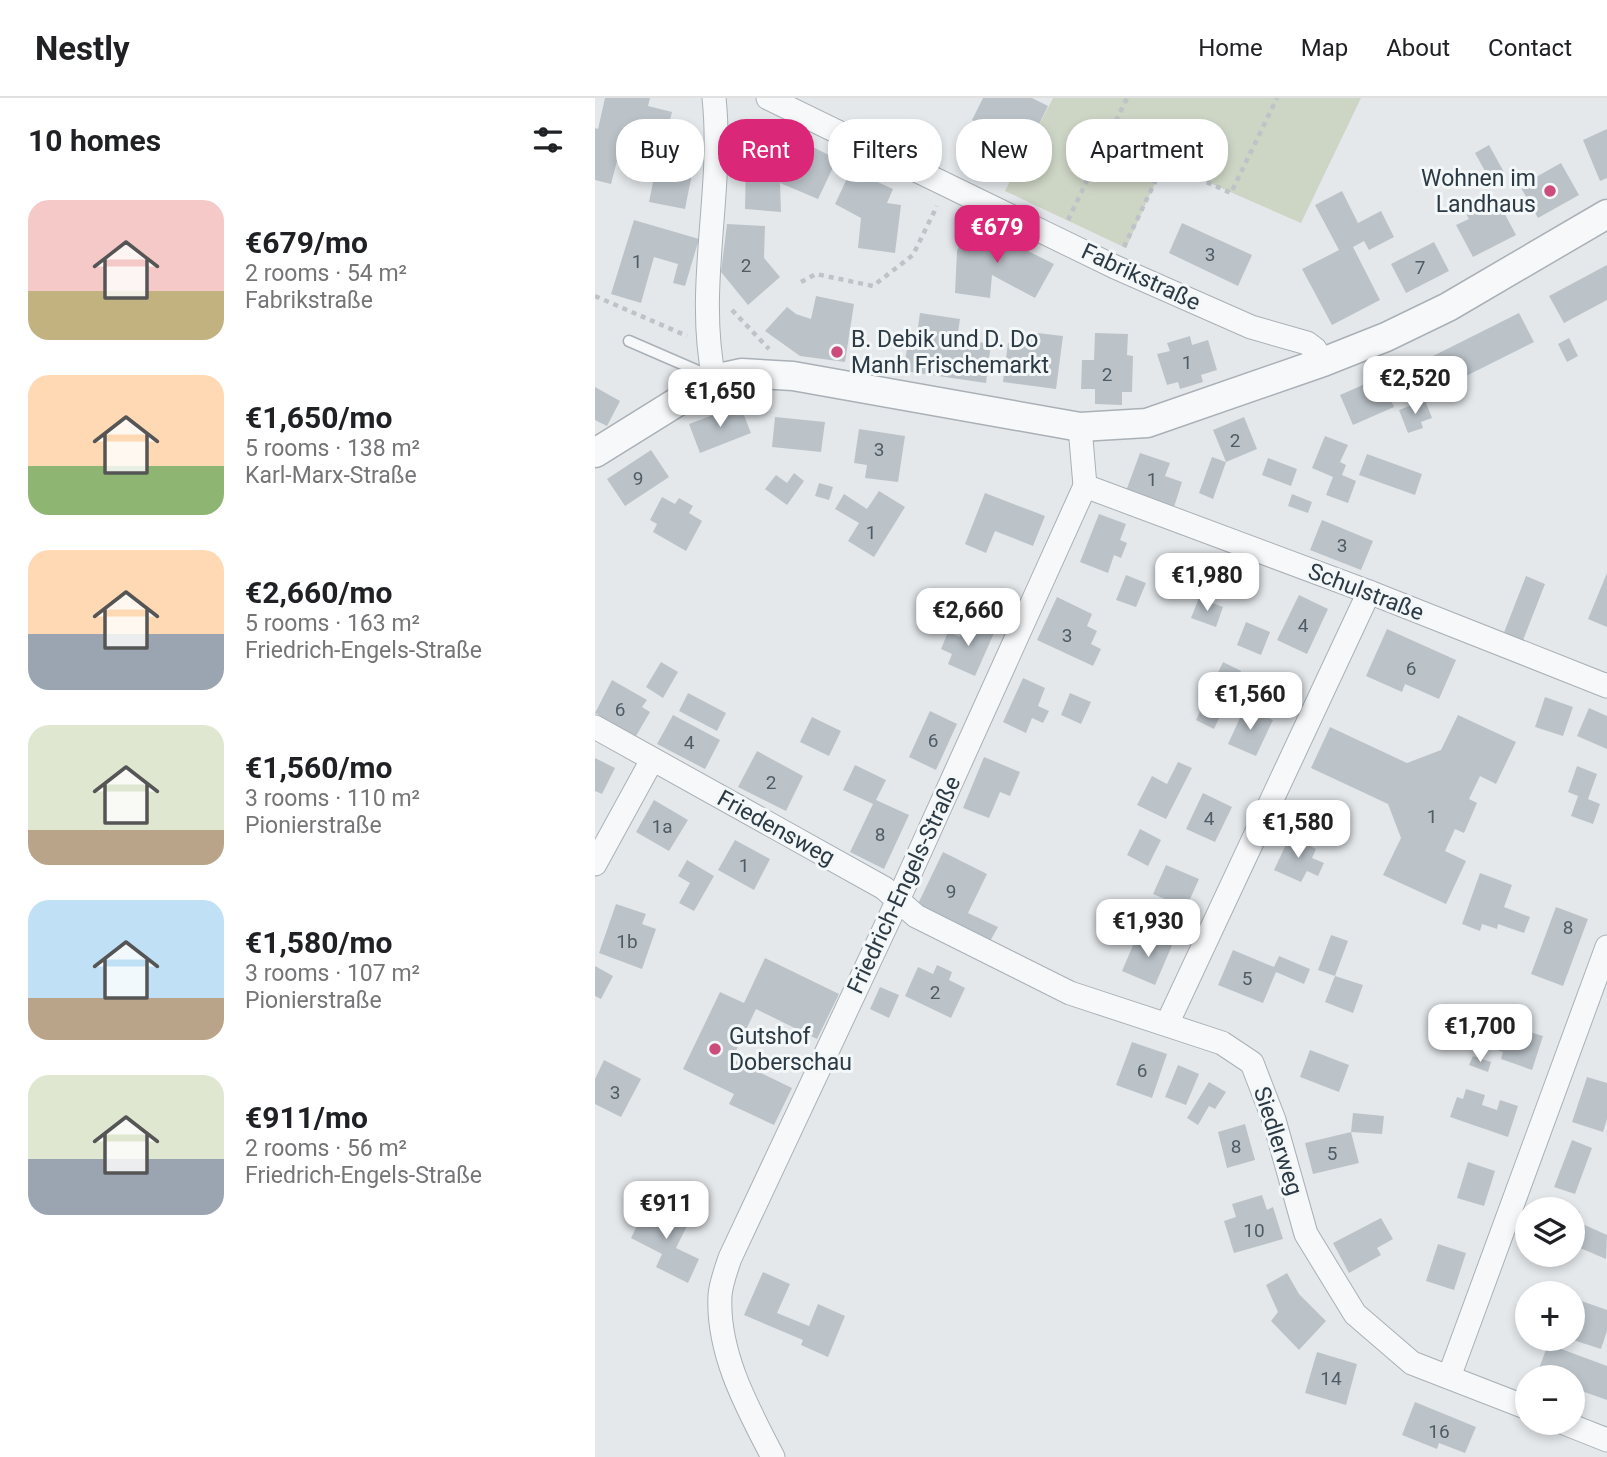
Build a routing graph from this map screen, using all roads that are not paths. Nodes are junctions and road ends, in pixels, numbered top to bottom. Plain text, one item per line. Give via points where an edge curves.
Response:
1 (714, 98) edge
2 (768, 98) edge
3 (1607, 214) edge
4 (629, 341) dead end
5 (1323, 362) junction
6 (714, 379) junction
7 (1080, 427) junction
8 (595, 453) edge
9 (1085, 486) junction
10 (1369, 592) junction
11 (1607, 686) edge
12 (595, 727) edge
13 (652, 760) junction
14 (595, 864) edge
15 (898, 900) junction
16 (1607, 947) edge
17 (1167, 1024) junction
18 (1449, 1377) junction
19 (1515, 1403) edge
20 (1585, 1431) edge
21 (1607, 1440) edge
22 (773, 1457) edge

1 - 6 street via 718,132 707,345
2 - 5 street, Fabrikstraße via 1115,267 1251,327 1307,344
3 - 5 street via 1448,307
4 - 6 lane
5 - 7 street via 1147,423
6 - 7 street via 743,373 793,376
6 - 8 street
7 - 9 street, Friedrich-Engels-Straße
9 - 10 street, Schulstraße
9 - 15 street, Friedrich-Engels-Straße
10 - 11 street, Schulstraße
10 - 17 street
12 - 13 street, Friedensweg
13 - 14 street
13 - 15 street, Friedensweg via 884,888
15 - 17 street, Siedlerweg via 916,916 1070,993
15 - 22 street, Friedrich-Engels-Straße via 730,1258 720,1293 721,1331 741,1393
16 - 18 street
17 - 18 street, Siedlerweg via 1222,1043 1252,1063 1274,1120 1306,1234 1355,1314 1412,1363
18 - 19 street, Siedlerweg
20 - 21 street

